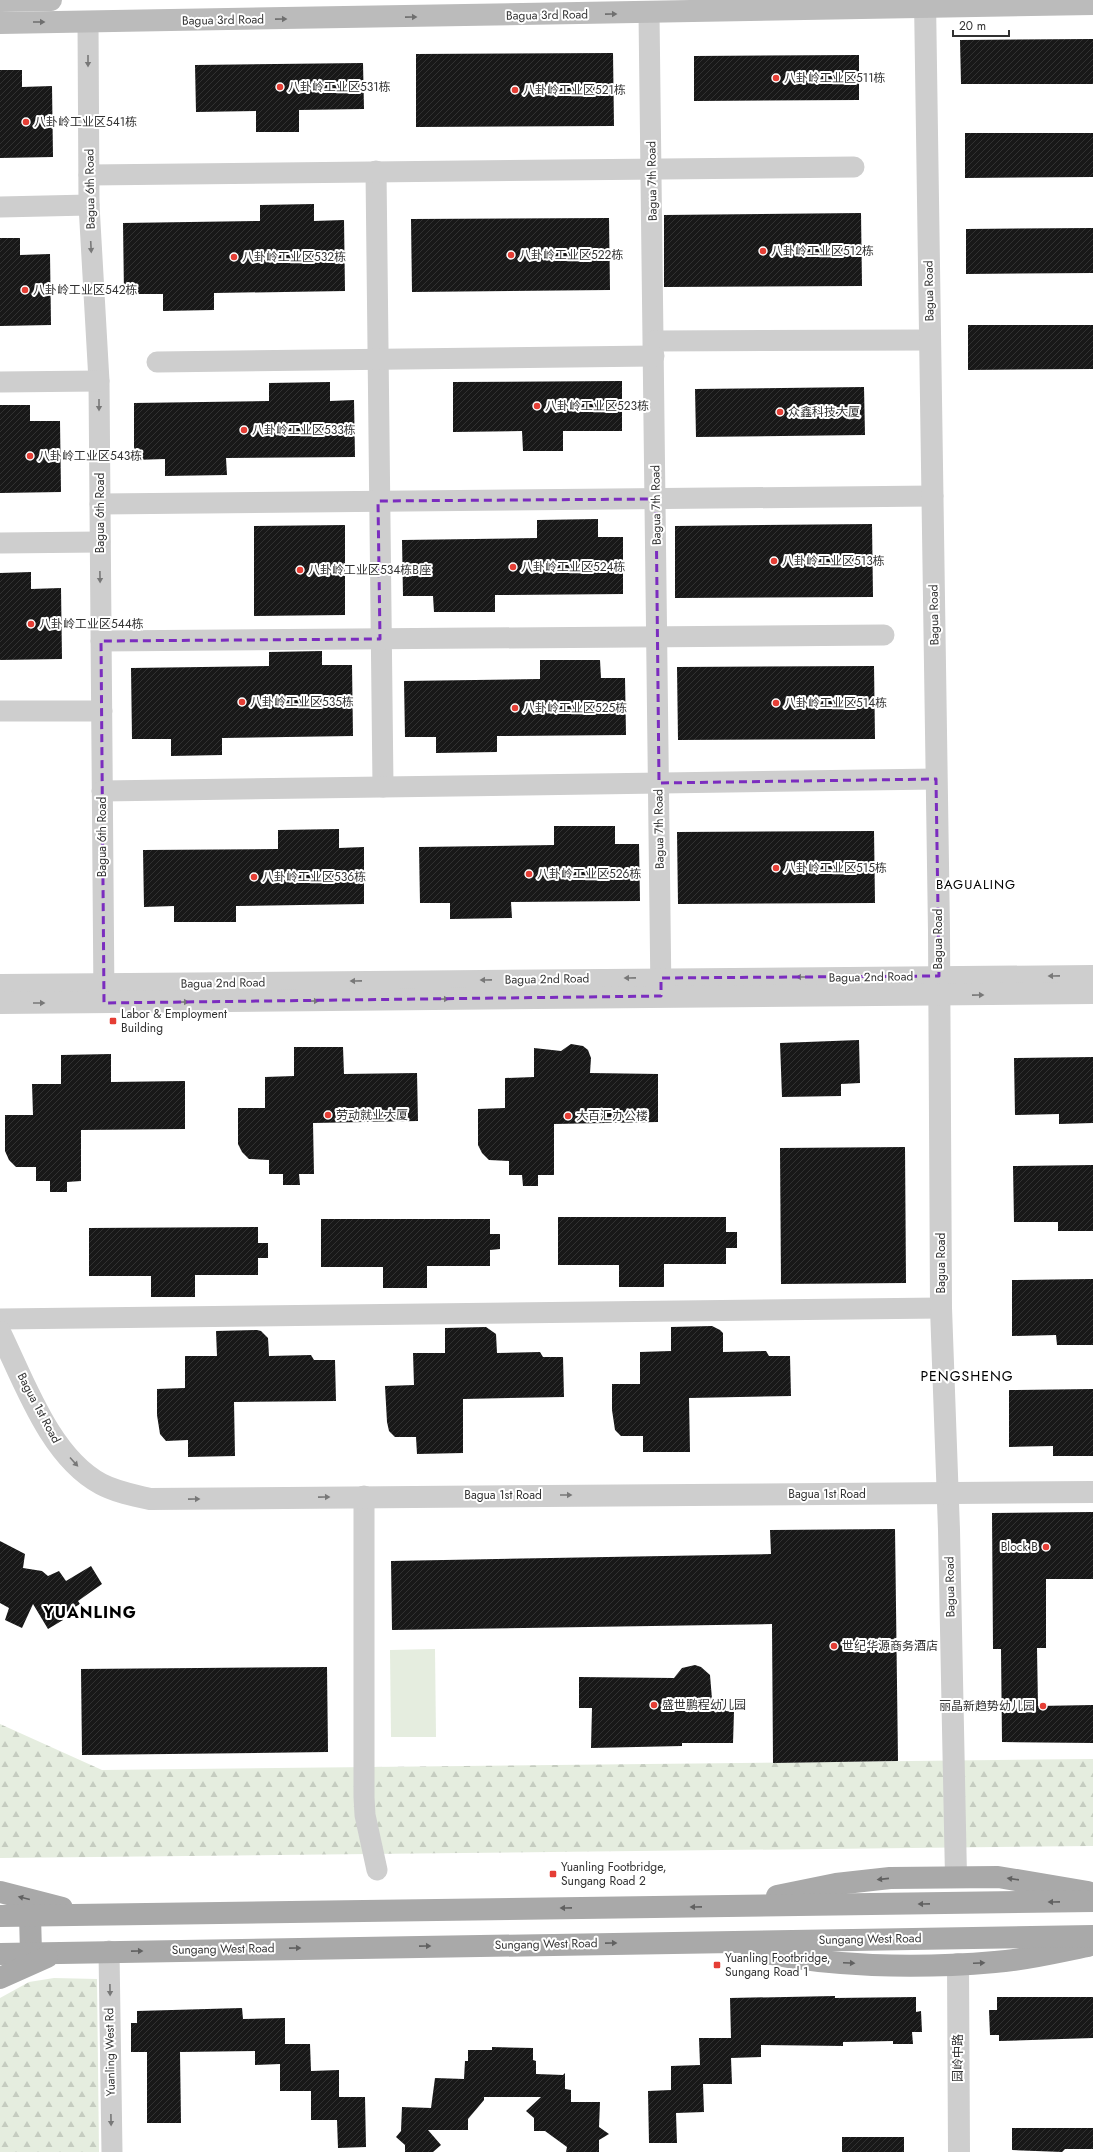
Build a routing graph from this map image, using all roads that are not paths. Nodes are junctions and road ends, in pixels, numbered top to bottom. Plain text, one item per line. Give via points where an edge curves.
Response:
1 (52, 0) edge
2 (0, 1) edge
3 (926, 4) edge
4 (1093, 4) edge
5 (649, 13) junction
6 (88, 22) junction
7 (0, 23) edge
8 (854, 167) dead end
9 (652, 169) junction
10 (376, 171) junction
11 (89, 175) junction
12 (89, 205) junction
13 (0, 207) edge
14 (930, 340) junction
15 (654, 349) junction
16 (378, 359) junction
17 (157, 362) dead end
18 (99, 381) junction
19 (0, 382) edge
20 (933, 496) junction
21 (656, 499) junction
22 (378, 501) junction
23 (100, 504) junction
24 (100, 542) junction
25 (0, 543) edge
26 (884, 635) dead end
27 (657, 637) junction
28 (380, 639) junction
29 (101, 641) junction
30 (102, 711) junction
31 (0, 712) edge
32 (936, 779) junction
33 (659, 783) junction
34 (383, 787) junction
35 (102, 791) junction
36 (1093, 976) edge
37 (0, 984) edge
38 (939, 986) junction
39 (661, 987) junction
40 (104, 994) junction
41 (1093, 994) edge
42 (0, 1003) edge
43 (941, 1308) junction
44 (0, 1319) edge
45 (0, 1332) edge
46 (948, 1492) junction
47 (1093, 1492) edge
48 (364, 1496) junction
49 (377, 1870) dead end
50 (956, 1877) junction
51 (0, 1892) edge
52 (1093, 1893) edge
53 (1093, 1901) edge
54 (720, 1906) junction
55 (89, 1914) junction
56 (0, 1916) edge
57 (30, 1916) junction
58 (1093, 1936) edge
59 (714, 1941) junction
60 (1093, 1944) edge
61 (109, 1951) junction
62 (60, 1952) junction
63 (31, 1953) junction
64 (0, 1954) edge
65 (958, 1964) junction
66 (0, 1978) edge
67 (112, 2152) edge
68 (959, 2152) edge

1 - 2 main road
3 - 4 main road, Bagua 3rd Road
3 - 5 main road, Bagua 3rd Road
3 - 14 street, Bagua Road
6 -> 5 main road, Bagua 3rd Road
5 - 9 street, Bagua 7th Road
7 -> 6 main road, Bagua 3rd Road
6 -> 11 street, Bagua 6th Road
8 - 9 street
9 - 10 street
9 - 15 street, Bagua 7th Road
10 - 11 street
10 - 16 street
11 - 12 street, Bagua 6th Road
12 - 13 street
12 -> 18 street, Bagua 6th Road
14 - 15 street
14 - 20 street, Bagua Road
15 - 16 street
15 - 21 street, Bagua 7th Road
16 - 17 street
16 - 22 street
18 - 19 street
18 -> 23 street, Bagua 6th Road
20 - 21 street
20 - 32 street, Bagua Road
21 - 22 street
21 - 27 street, Bagua 7th Road
22 - 23 street
22 - 28 street
23 - 24 street, Bagua 6th Road
24 - 25 street
24 -> 29 street, Bagua 6th Road
26 - 27 street
27 - 28 street
27 - 33 street, Bagua 7th Road
28 - 29 street
28 - 34 street
29 - 30 street, Bagua 6th Road
30 - 31 street
30 - 35 street, Bagua 6th Road
32 - 33 street
32 - 38 street, Bagua Road
33 - 34 street
33 - 39 street, Bagua 7th Road
34 - 35 street
35 - 40 street, Bagua 6th Road
36 -> 38 street, Bagua 2nd Road
37 - 40 street, Bagua 2nd Road
38 - 39 street, Bagua 2nd Road
38 -> 41 street, Bagua 2nd Road
38 - 43 street, Bagua Road
39 - 40 street, Bagua 2nd Road
42 -> 40 street, Bagua 2nd Road
43 - 44 street
43 - 46 street, Bagua Road
45 -> 48 street, Bagua 1st Road via 44,1421 60,1446 80,1469 100,1484 150,1499
46 - 47 street, Bagua 1st Road
48 -> 46 street, Bagua 1st Road
46 - 50 street, Bagua Road
48 - 49 street via 364,1797 367,1827
52 -> 50 main road via 998,1877
50 -> 54 main road via 890,1878 836,1884
55 -> 51 main road
53 -> 54 main road
54 -> 55 main road
55 - 57 main road
56 - 57 main road
57 - 63 main road
58 - 59 main road, Sungang West Road
61 -> 59 main road, Sungang West Road
59 -> 65 main road via 783,1957 829,1962 888,1965
65 -> 60 main road via 996,1962
61 - 62 main road, Sungang West Road
61 -> 67 street, Yuanling West Rd
62 - 63 main road, Sungang West Road
62 - 66 main road
63 - 64 main road, Sungang West Road
65 - 68 street, 园岭中路

